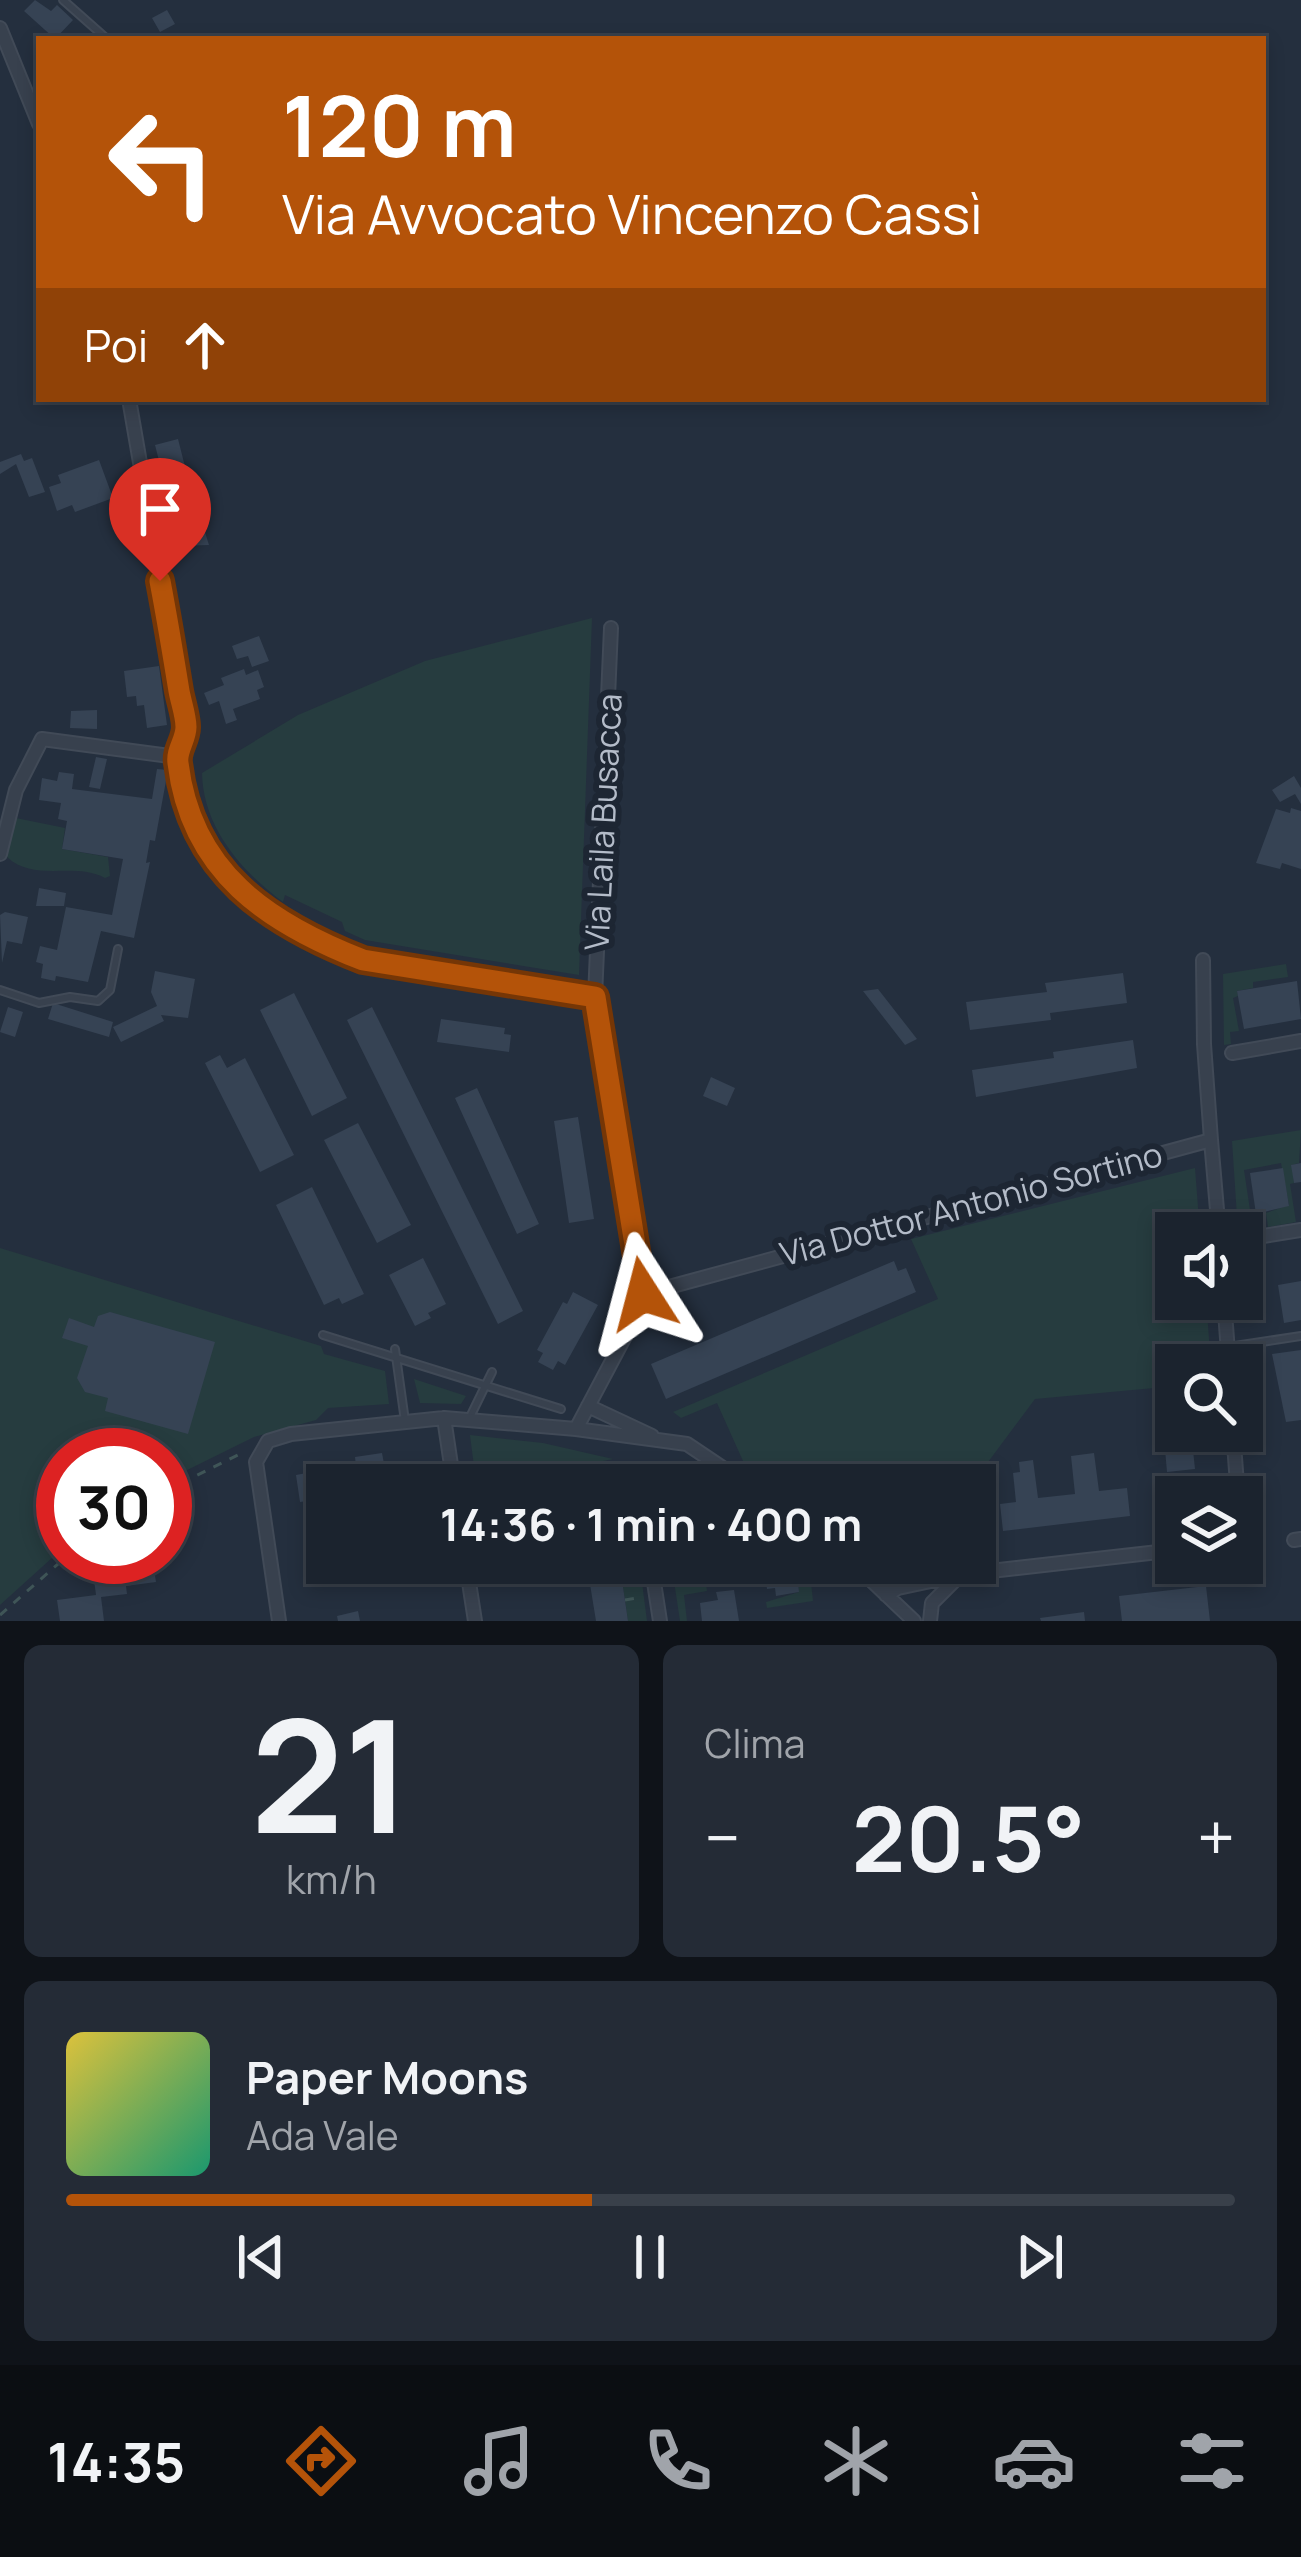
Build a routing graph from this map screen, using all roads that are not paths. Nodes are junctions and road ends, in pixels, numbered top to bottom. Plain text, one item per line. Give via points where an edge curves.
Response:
1 (63, 0) edge
2 (0, 28) edge
3 (104, 36) edge
4 (36, 117) edge
5 (130, 402) edge
6 (611, 628) dead end
7 (177, 757) junction
8 (0, 854) edge
9 (118, 950) dead end
10 (1203, 960) dead end
11 (0, 990) edge
12 (595, 997) junction
13 (1301, 1041) edge
14 (1232, 1052) dead end
15 (1211, 1140) junction
16 (1217, 1212) edge
17 (1301, 1230) edge
18 (1263, 1236) edge
19 (643, 1294) junction
20 (323, 1335) dead end
21 (1301, 1336) edge
22 (1248, 1344) edge
23 (396, 1354) junction
24 (492, 1372) dead end
25 (485, 1386) junction
26 (588, 1406) junction
27 (561, 1409) dead end
28 (444, 1418) junction
29 (469, 1420) junction
30 (405, 1421) junction
31 (576, 1429) junction
32 (659, 1439) junction
33 (451, 1464) edge
34 (718, 1464) edge
35 (1155, 1552) edge
36 (996, 1570) edge
37 (469, 1584) edge
38 (654, 1584) edge
39 (875, 1584) edge
40 (917, 1584) edge
41 (950, 1584) edge
42 (886, 1595) junction
43 (279, 1621) edge
44 (475, 1621) edge
45 (660, 1621) edge
46 (914, 1621) edge
47 (930, 1621) edge

1 - 3 lane
2 - 4 street
5 - 7 street via 186,729
6 - 12 street, Via Laila Busacca
7 - 8 street via 43,740 16,790
7 - 12 street via 200,838 218,867 249,901 288,925 363,960
9 - 11 lane via 110,989 98,1001 39,1003
10 - 15 street
12 - 19 street, Via Laila Busacca
13 - 14 street
15 - 16 street, Via Dottor Antonio Sortino
15 - 19 street, Via Dottor Antonio Sortino
17 - 18 street
19 - 26 street
20 - 23 lane
21 - 22 lane
23 - 25 lane
23 - 30 lane
24 - 25 lane
25 - 27 lane
25 - 29 lane
26 - 31 street
26 - 32 street
28 - 29 street
28 - 30 street
28 - 33 street
29 - 31 street
30 - 43 street via 291,1434 260,1449
31 - 32 street
32 - 34 street via 694,1447
35 - 36 street
37 - 44 street
38 - 45 street
39 - 42 street
40 - 42 street
41 - 47 street via 932,1603
42 - 46 street

